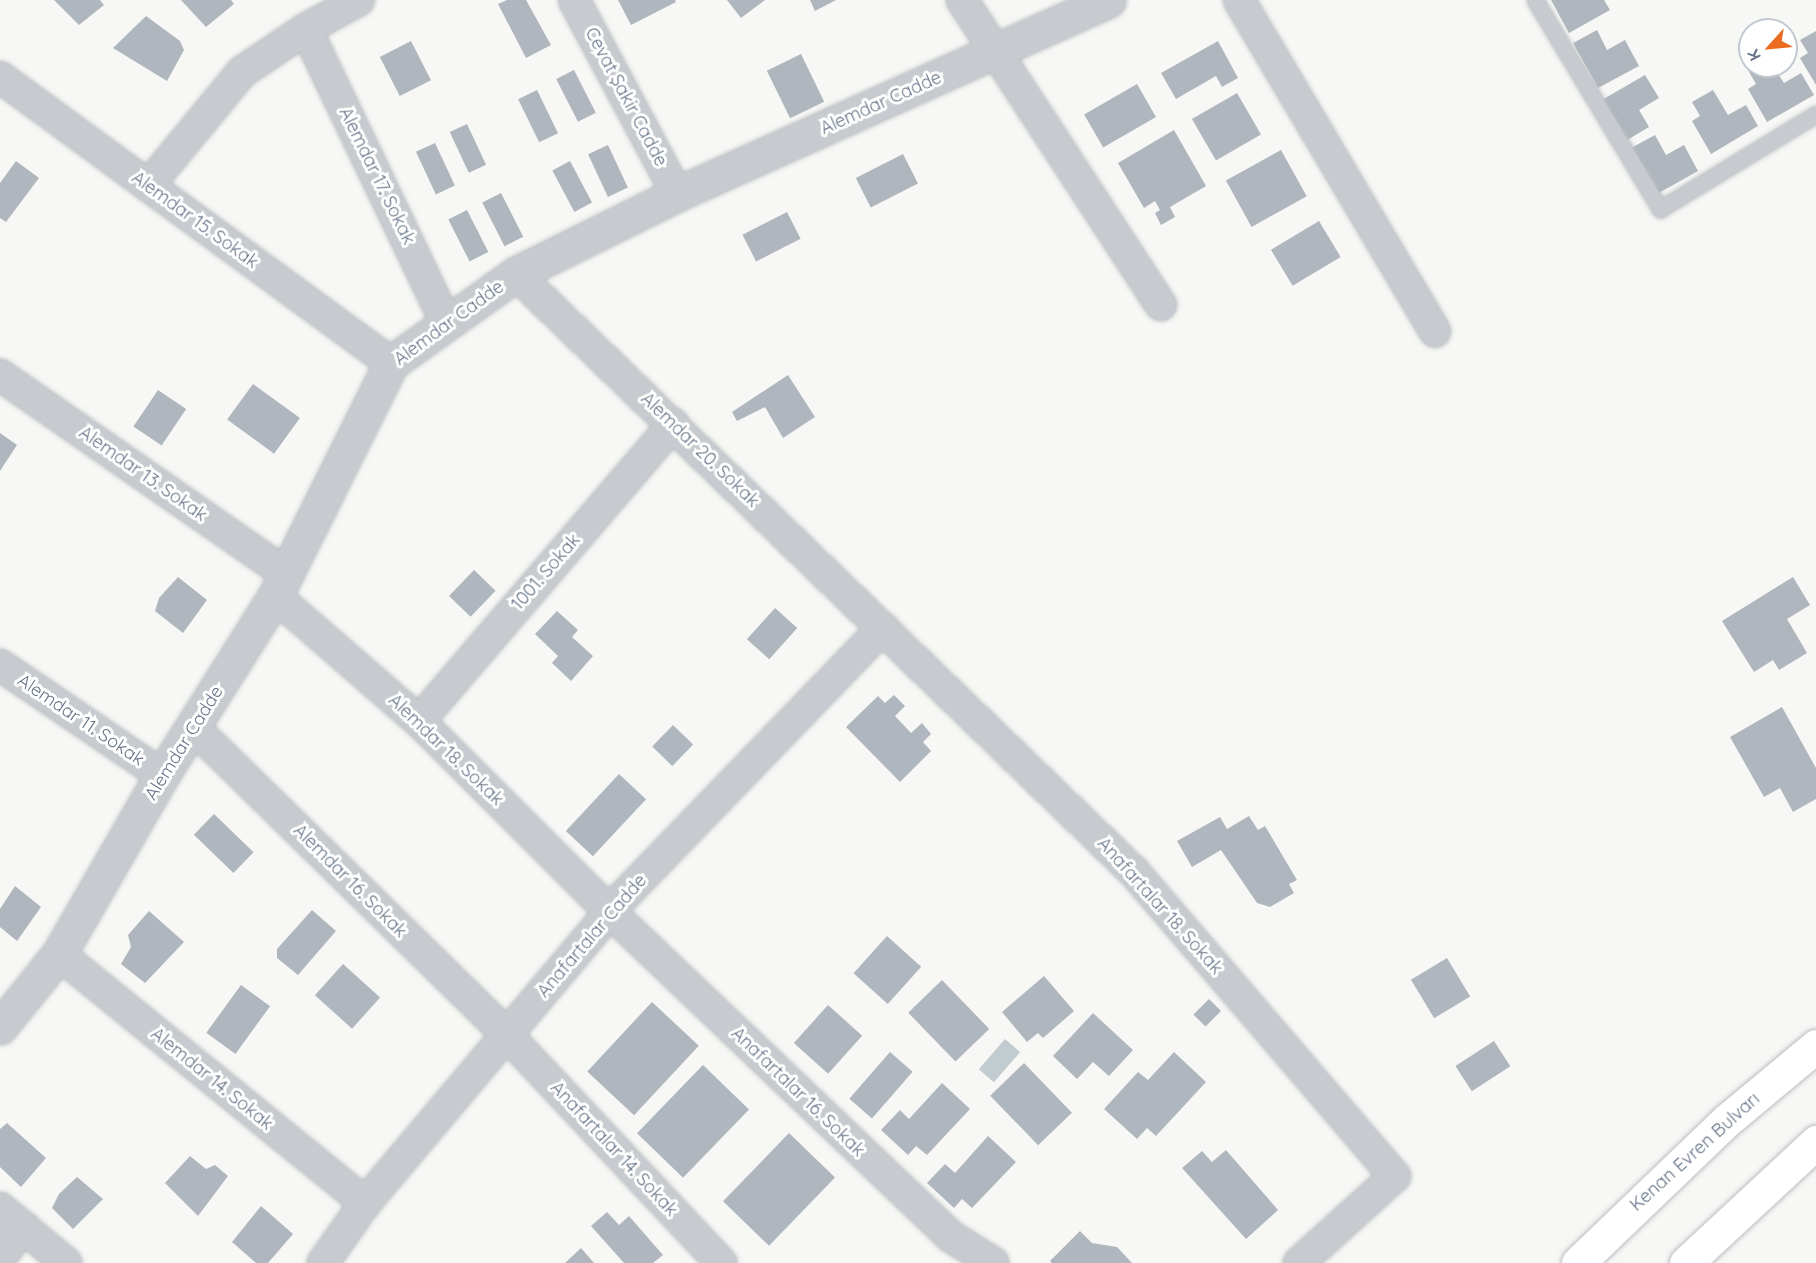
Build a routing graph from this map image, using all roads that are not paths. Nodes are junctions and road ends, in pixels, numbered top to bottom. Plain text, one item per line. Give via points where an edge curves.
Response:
1 (359, 0) edge
2 (574, 0) edge
3 (962, 0) edge
4 (1108, 0) edge
5 (1239, 0) edge
6 (1535, 0) edge
7 (306, 29) junction
8 (996, 52) junction
9 (0, 77) edge
10 (1816, 114) edge
11 (148, 186) junction
12 (677, 194) junction
13 (516, 274) junction
14 (1161, 305) dead end
15 (447, 324) junction
16 (1435, 331) dead end
17 (391, 363) junction
18 (0, 375) edge
19 (674, 424) junction
20 (280, 585) junction
21 (883, 628) junction
22 (0, 665) edge
23 (419, 721) junction
24 (194, 728) junction
25 (162, 775) junction
26 (610, 912) junction
27 (59, 954) junction
28 (0, 1027) edge
29 (507, 1035) junction
30 (1816, 1046) edge
31 (1816, 1142) edge
32 (366, 1203) junction
33 (0, 1208) edge
34 (23, 1227) junction
35 (0, 1258) edge
36 (66, 1263) edge
37 (322, 1263) edge
38 (721, 1263) edge
39 (993, 1263) edge
40 (1299, 1263) edge
41 (1578, 1263) edge
42 (1686, 1263) edge

1 - 7 street
2 - 12 street, Cevat Şakir Cadde
3 - 8 street
4 - 8 street, Alemdar Cadde
5 - 16 street
6 - 10 lane via 1660,209
7 - 11 street via 242,72
7 - 15 street, Alemdar 17. Sokak
8 - 12 street, Alemdar Cadde
8 - 14 street
9 - 11 street, Alemdar 15. Sokak
11 - 17 street, Alemdar 15. Sokak
12 - 13 street, Alemdar Cadde
13 - 15 street, Alemdar Cadde
13 - 19 street, Alemdar 20. Sokak
15 - 17 street, Alemdar Cadde
17 - 20 street, Alemdar Cadde
18 - 20 street, Alemdar 13. Sokak
19 - 21 street, Alemdar 20. Sokak
19 - 23 street, 1001. Sokak
20 - 23 street, Alemdar 18. Sokak
20 - 24 street, Alemdar Cadde
21 - 26 street, Anafartalar Cadde
21 - 40 street, Anafartalar 18. Sokak via 1134,872 1395,1176
22 - 25 street, Alemdar 11. Sokak
23 - 26 street, Alemdar 18. Sokak
24 - 25 street, Alemdar Cadde
24 - 29 street, Alemdar 16. Sokak
25 - 27 street, Alemdar Cadde
26 - 29 street, Anafartalar Cadde
26 - 39 street, Anafartalar 16. Sokak via 950,1236
27 - 28 street, Alemdar Cadde
27 - 32 street, Alemdar 14. Sokak
29 - 32 street, Anafartalar Cadde
29 - 38 street, Anafartalar 14. Sokak
30 - 41 main road, Kenan Evren Bulvarı via 1726,1121
31 - 42 main road
32 - 37 street, Anafartalar Cadde
33 - 34 street
34 - 35 street
34 - 36 street

